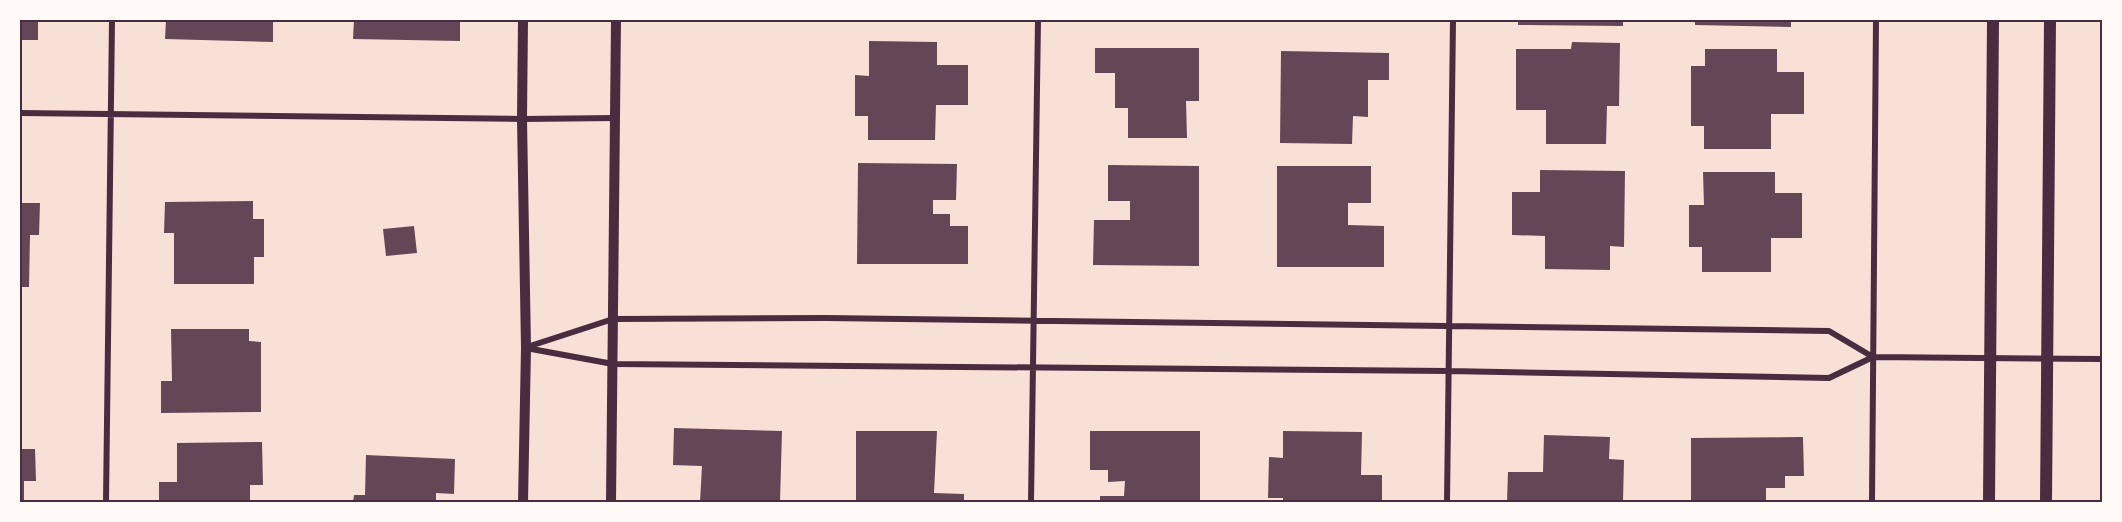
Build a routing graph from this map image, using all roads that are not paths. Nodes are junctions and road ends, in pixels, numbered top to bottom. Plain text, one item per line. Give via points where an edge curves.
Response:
1 (112, 20) edge
2 (523, 20) edge
3 (616, 20) edge
4 (1038, 20) edge
5 (1453, 20) edge
6 (1876, 20) edge
7 (1993, 20) edge
8 (2050, 20) edge
9 (20, 113) edge
10 (111, 114) junction
11 (616, 117) junction
12 (522, 119) junction
13 (613, 319) junction
14 (1034, 321) junction
15 (1450, 325) junction
16 (526, 348) junction
17 (1873, 357) junction
18 (2103, 358) edge
19 (1991, 359) junction
20 (2047, 359) junction
21 (613, 364) junction
22 (1034, 369) junction
23 (1449, 371) junction
24 (106, 502) edge
25 (523, 502) edge
26 (611, 502) edge
27 (1031, 502) edge
28 (1447, 502) edge
29 (1872, 502) edge
30 (1989, 502) edge
31 (2046, 502) edge

1 - 10 street
2 - 12 street
3 - 11 street
4 - 14 street
5 - 15 street
6 - 17 street
7 - 19 main road
8 - 20 main road
9 - 10 street
10 - 12 street
10 - 24 street
11 - 12 street
11 - 13 street
12 - 16 street
13 - 14 street
13 - 16 street
13 - 21 street
14 - 15 street
14 - 22 street
15 - 17 street via 1829,331
15 - 23 street
16 - 21 street
16 - 25 street
17 - 19 street
17 - 23 street via 1829,378
17 - 29 street
18 - 20 street
19 - 20 street
19 - 30 main road
20 - 31 main road
21 - 22 street
21 - 26 street
22 - 23 street
22 - 27 street
23 - 28 street

